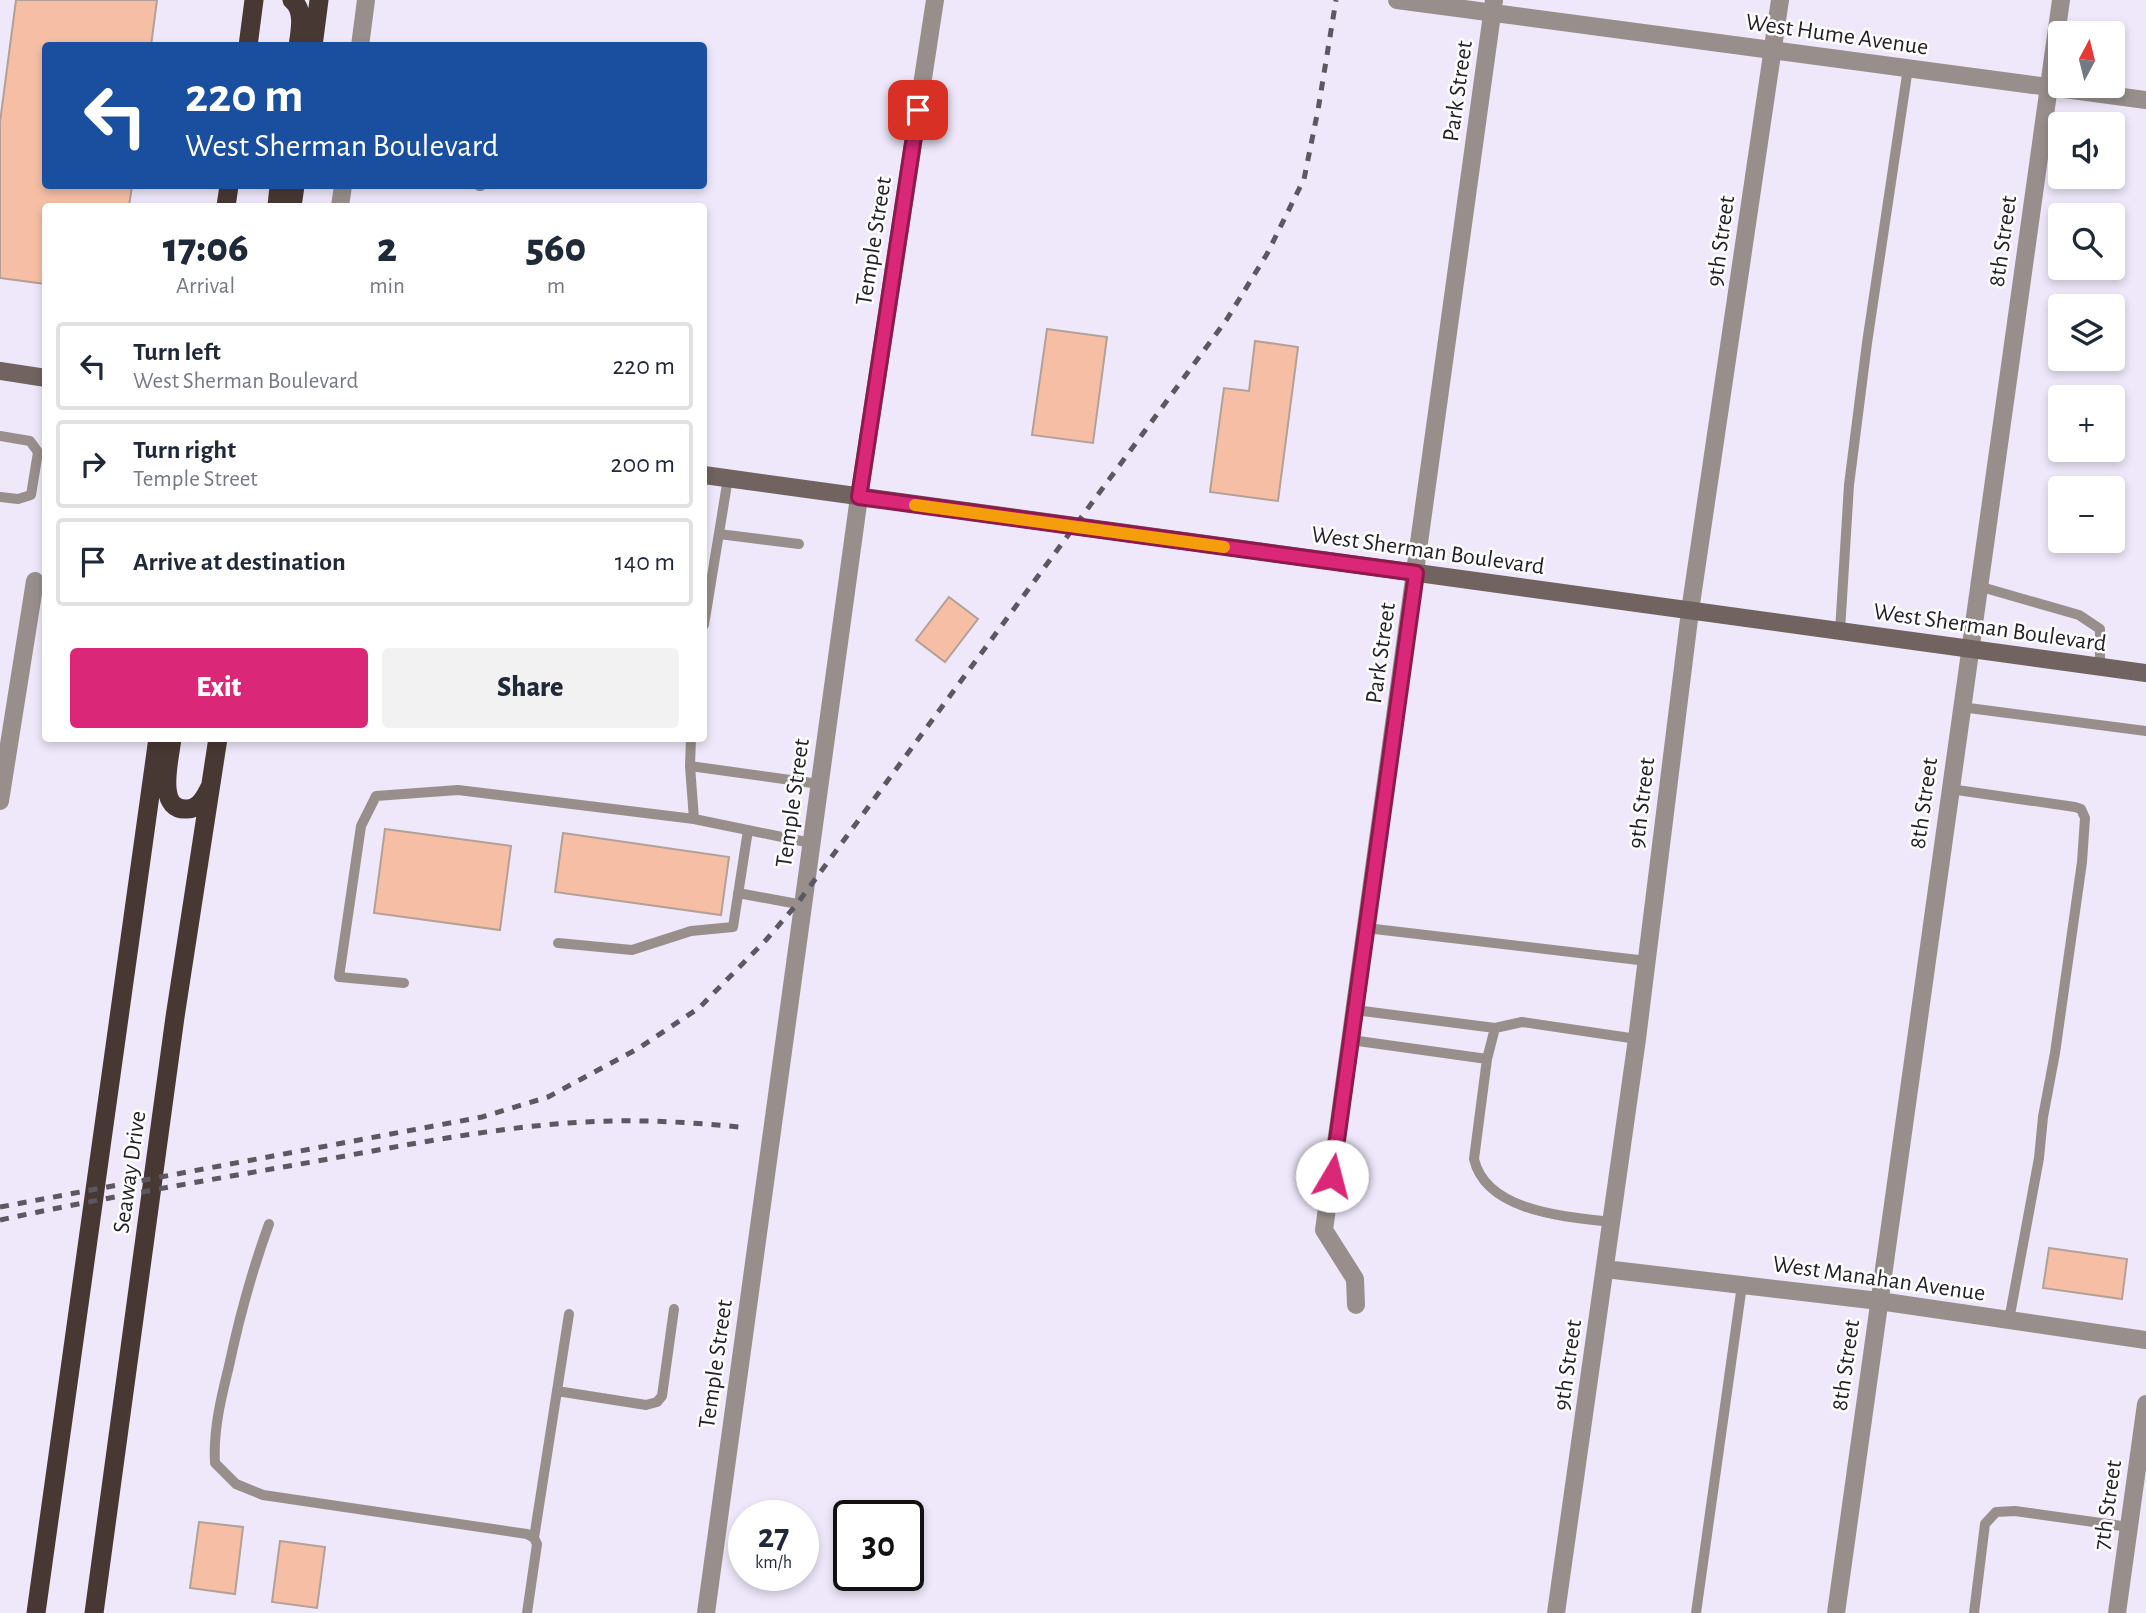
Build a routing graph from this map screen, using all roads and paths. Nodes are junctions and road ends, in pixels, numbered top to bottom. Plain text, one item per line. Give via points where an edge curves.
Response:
1 (292, 0) edge
2 (319, 0) edge
3 (366, 0) edge
4 (935, 0) edge
5 (1398, 0) edge
6 (1780, 0) edge
7 (2061, 0) edge
8 (257, 5) edge
9 (1493, 6) edge
10 (2058, 21) edge
11 (249, 42) edge
12 (298, 42) edge
13 (314, 42) edge
14 (361, 42) edge
15 (1773, 50) junction
16 (1908, 68) junction
17 (2048, 87) edge
18 (2048, 94) edge
19 (2125, 97) edge
20 (2146, 100) edge
21 (0, 371) edge
22 (42, 377) edge
23 (0, 436) edge
24 (707, 475) edge
25 (728, 478) junction
26 (0, 497) edge
27 (859, 497) junction
28 (719, 534) junction
29 (799, 544) dead end
30 (1416, 573) junction
31 (35, 581) dead end
32 (1978, 586) junction
33 (707, 607) edge
34 (1690, 611) junction
35 (1840, 631) junction
36 (1969, 649) junction
37 (2100, 667) junction
38 (2146, 673) edge
39 (1961, 707) junction
40 (2146, 731) edge
41 (157, 742) edge
42 (172, 742) edge
43 (217, 742) edge
44 (691, 742) edge
45 (690, 766) junction
46 (819, 784) junction
47 (210, 786) junction
48 (1949, 789) junction
49 (0, 801) edge
50 (694, 818) junction
51 (748, 830) junction
52 (811, 844) junction
53 (738, 893) junction
54 (803, 905) junction
55 (1366, 928) junction
56 (558, 943) dead end
57 (1647, 961) junction
58 (404, 983) dead end
59 (1355, 1010) junction
60 (1495, 1028) junction
61 (1637, 1038) junction
62 (1351, 1040) junction
63 (1487, 1059) junction
64 (1612, 1222) junction
65 (269, 1224) dead end
66 (1605, 1269) junction
67 (1742, 1285) junction
68 (1879, 1301) junction
69 (1356, 1305) dead end
70 (674, 1309) dead end
71 (569, 1314) dead end
72 (2009, 1320) junction
73 (2146, 1340) edge
74 (557, 1391) junction
75 (2146, 1404) edge
76 (2129, 1527) junction
77 (534, 1538) junction
78 (36, 1613) edge
79 (94, 1613) edge
80 (527, 1613) edge
81 (706, 1613) edge
82 (1556, 1613) edge
83 (1696, 1613) edge
84 (1836, 1613) edge
85 (1974, 1613) edge
86 (2117, 1613) edge

1 - 12 highway via 300,15
2 - 13 highway
3 - 14 street
4 - 27 street, Temple Street
5 - 9 street, West Hume Avenue
6 - 15 street, 9th Street
7 - 10 street, 8th Street
8 - 11 highway
9 - 15 street, West Hume Avenue
9 - 30 street, Park Street
15 - 16 street, West Hume Avenue
15 - 34 street, 9th Street
16 - 17 street, West Hume Avenue
16 - 35 lane via 1849,485
18 - 32 street, 8th Street
19 - 20 street, West Hume Avenue
21 - 22 main road
23 - 26 lane via 30,441 38,453 32,495
24 - 25 main road, West Sherman Boulevard
25 - 27 main road, West Sherman Boulevard
25 - 28 lane
27 - 30 main road, West Sherman Boulevard
27 - 46 street, Temple Street
28 - 29 lane
28 - 33 lane
30 - 34 main road, West Sherman Boulevard
30 - 55 street, Park Street
31 - 49 street
32 - 36 street, 8th Street
32 - 37 lane via 2080,615 2099,629
34 - 35 main road, West Sherman Boulevard
34 - 57 street, 9th Street
35 - 36 main road, West Sherman Boulevard
36 - 37 main road, West Sherman Boulevard
36 - 39 street, 8th Street
37 - 38 main road, West Sherman Boulevard
39 - 40 lane
39 - 48 street, 8th Street
41 - 78 highway, Seaway Drive
42 - 47 highway via 167,797 172,805 191,809 203,800
43 - 47 highway, Seaway Drive
44 - 45 lane
45 - 46 lane
45 - 50 lane
46 - 52 street, Temple Street
47 - 79 highway, Seaway Drive
48 - 68 street, 8th Street
48 - 72 lane via 2075,807 2085,818 2055,1053
50 - 51 lane
50 - 58 lane via 458,790 376,796 361,826 339,977
51 - 52 lane
51 - 53 lane
52 - 54 street, Temple Street
53 - 54 lane
53 - 56 lane via 733,927 691,931 632,950
54 - 81 street, Temple Street
55 - 57 lane
55 - 59 street, Park Street
57 - 61 street, 9th Street
59 - 60 lane
59 - 62 street, Park Street
60 - 61 lane via 1522,1022
60 - 63 lane
61 - 64 street, 9th Street
62 - 63 lane
62 - 69 street, Park Street via 1324,1230 1355,1279
63 - 64 lane via 1474,1159 1483,1182 1503,1197 1545,1212
64 - 66 street, 9th Street
65 - 77 lane via 233,1344 214,1444 215,1463 236,1484 263,1495
66 - 67 street, West Manahan Avenue
66 - 82 street, 9th Street
67 - 68 street, West Manahan Avenue
67 - 83 lane
68 - 72 street, West Manahan Avenue
68 - 84 street, 8th Street
70 - 74 lane via 662,1396 657,1402 646,1405
71 - 74 lane
72 - 73 street, West Manahan Avenue
74 - 77 lane
75 - 76 street, 7th Street
76 - 85 lane via 1996,1512 1984,1524
76 - 86 street, 7th Street
77 - 80 lane via 537,1544

